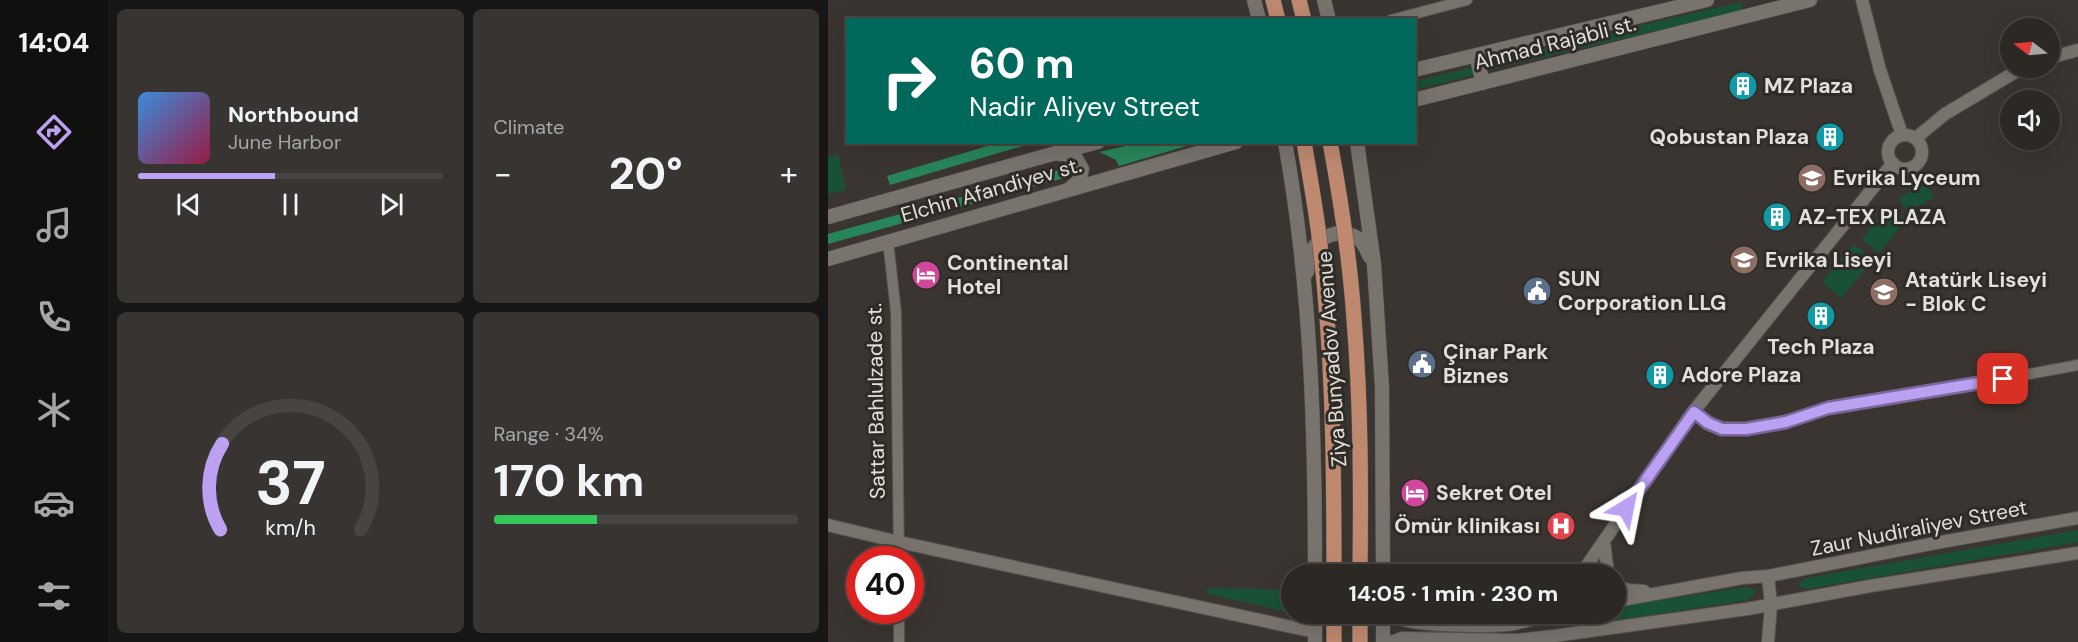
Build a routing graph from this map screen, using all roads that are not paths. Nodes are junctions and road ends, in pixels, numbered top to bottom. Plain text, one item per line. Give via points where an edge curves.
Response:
1 (1254, 0) edge
2 (1273, 0) edge
3 (1299, 0) edge
4 (1324, 0) edge
5 (1467, 0) edge
6 (1707, 0) edge
7 (1810, 0) edge
8 (1862, 0) edge
9 (1765, 5) edge
10 (1258, 18) edge
11 (1278, 18) edge
12 (1304, 18) edge
13 (1328, 18) edge
14 (1399, 18) edge
15 (2078, 50) edge
16 (2060, 55) edge
17 (1476, 56) junction
18 (1416, 70) edge
19 (2005, 78) edge
20 (1483, 83) junction
21 (1416, 100) edge
22 (1902, 135) junction
23 (1916, 138) junction
24 (1090, 144) edge
25 (1229, 144) edge
26 (1285, 144) edge
27 (1304, 144) edge
28 (1330, 144) edge
29 (1358, 144) edge
30 (1045, 156) junction
31 (1893, 163) junction
32 (1068, 189) junction
33 (828, 217) edge
34 (888, 242) junction
35 (828, 258) edge
36 (1374, 264) junction
37 (1305, 285) junction
38 (2078, 365) edge
39 (1694, 412) junction
40 (2078, 518) edge
41 (828, 525) edge
42 (1604, 541) junction
43 (899, 542) junction
44 (899, 546) edge
45 (2078, 553) edge
46 (1315, 564) edge
47 (1334, 564) edge
48 (1360, 564) edge
49 (1383, 564) edge
50 (1588, 564) edge
51 (1607, 564) edge
52 (1768, 576) junction
53 (1626, 589) edge
54 (1663, 592) junction
55 (1626, 599) edge
56 (1771, 603) junction
57 (899, 624) edge
58 (1334, 624) edge
59 (1360, 624) edge
60 (1383, 624) edge
61 (1450, 624) edge
62 (1517, 624) edge
63 (1557, 624) edge
64 (1578, 633) junction
65 (1315, 637) edge
66 (899, 642) edge
67 (1334, 642) edge
68 (1360, 642) edge
69 (1383, 642) edge
70 (1391, 642) edge
71 (1768, 642) edge

1 - 10 main road
2 - 11 main road
3 - 12 main road
4 - 13 main road
5 - 14 street
6 - 17 main road, Ahmad Rajabli st.
7 - 9 main road, Ahmad Rajabli st.
8 - 22 street
9 - 20 main road, Ahmad Rajabli st.
15 - 16 street
17 - 18 main road, Ahmad Rajabli st.
17 - 20 main road
19 - 23 street via 1945,114
20 - 21 main road, Ahmad Rajabli st.
22 - 23 street
22 - 31 street via 1889,146
23 - 31 street via 1922,150 1917,164 1908,169
24 - 30 main road, Elchin Afandiyev st.
25 - 32 main road, Elchin Afandiyev st.
26 - 37 main road, Ziya Bunyadov Avenue
27 - 47 main road, Ziya Bunyadov Avenue, bridge via 1327,318 1334,448
28 - 48 main road, Ziya Bunyadov Avenue, bridge via 1354,318 1361,463
29 - 36 main road, Ziya Bunyadov Avenue
30 - 32 main road via 1065,154 1080,163 1082,175
30 - 33 main road, Elchin Afandiyev st.
31 - 39 street
32 - 34 main road, Elchin Afandiyev st.
34 - 35 main road, Elchin Afandiyev st.
34 - 43 street, Sattar Bahlulzade st. via 896,312
36 - 37 main road via 1359,240 1351,235 1333,234 1317,243 1311,253
36 - 49 main road, Ziya Bunyadov Avenue via 1382,387
37 - 46 main road, Ziya Bunyadov Avenue via 1312,387
38 - 39 street via 1828,408 1786,422 1746,429 1722,429
39 - 42 street
40 - 52 street, Zaur Nudiraliyev Street
41 - 43 street
42 - 50 street
42 - 51 street
43 - 44 street, Sattar Bahlulzade st.
43 - 65 street
45 - 56 street
52 - 54 street, Zaur Nudiraliyev Street
52 - 56 street
53 - 54 street
54 - 55 street, Zaur Nudiraliyev Street
56 - 64 street
56 - 71 street
57 - 66 street
58 - 67 main road
59 - 68 main road
60 - 69 main road
61 - 62 street
63 - 64 street
64 - 70 street via 1530,639 1402,638

